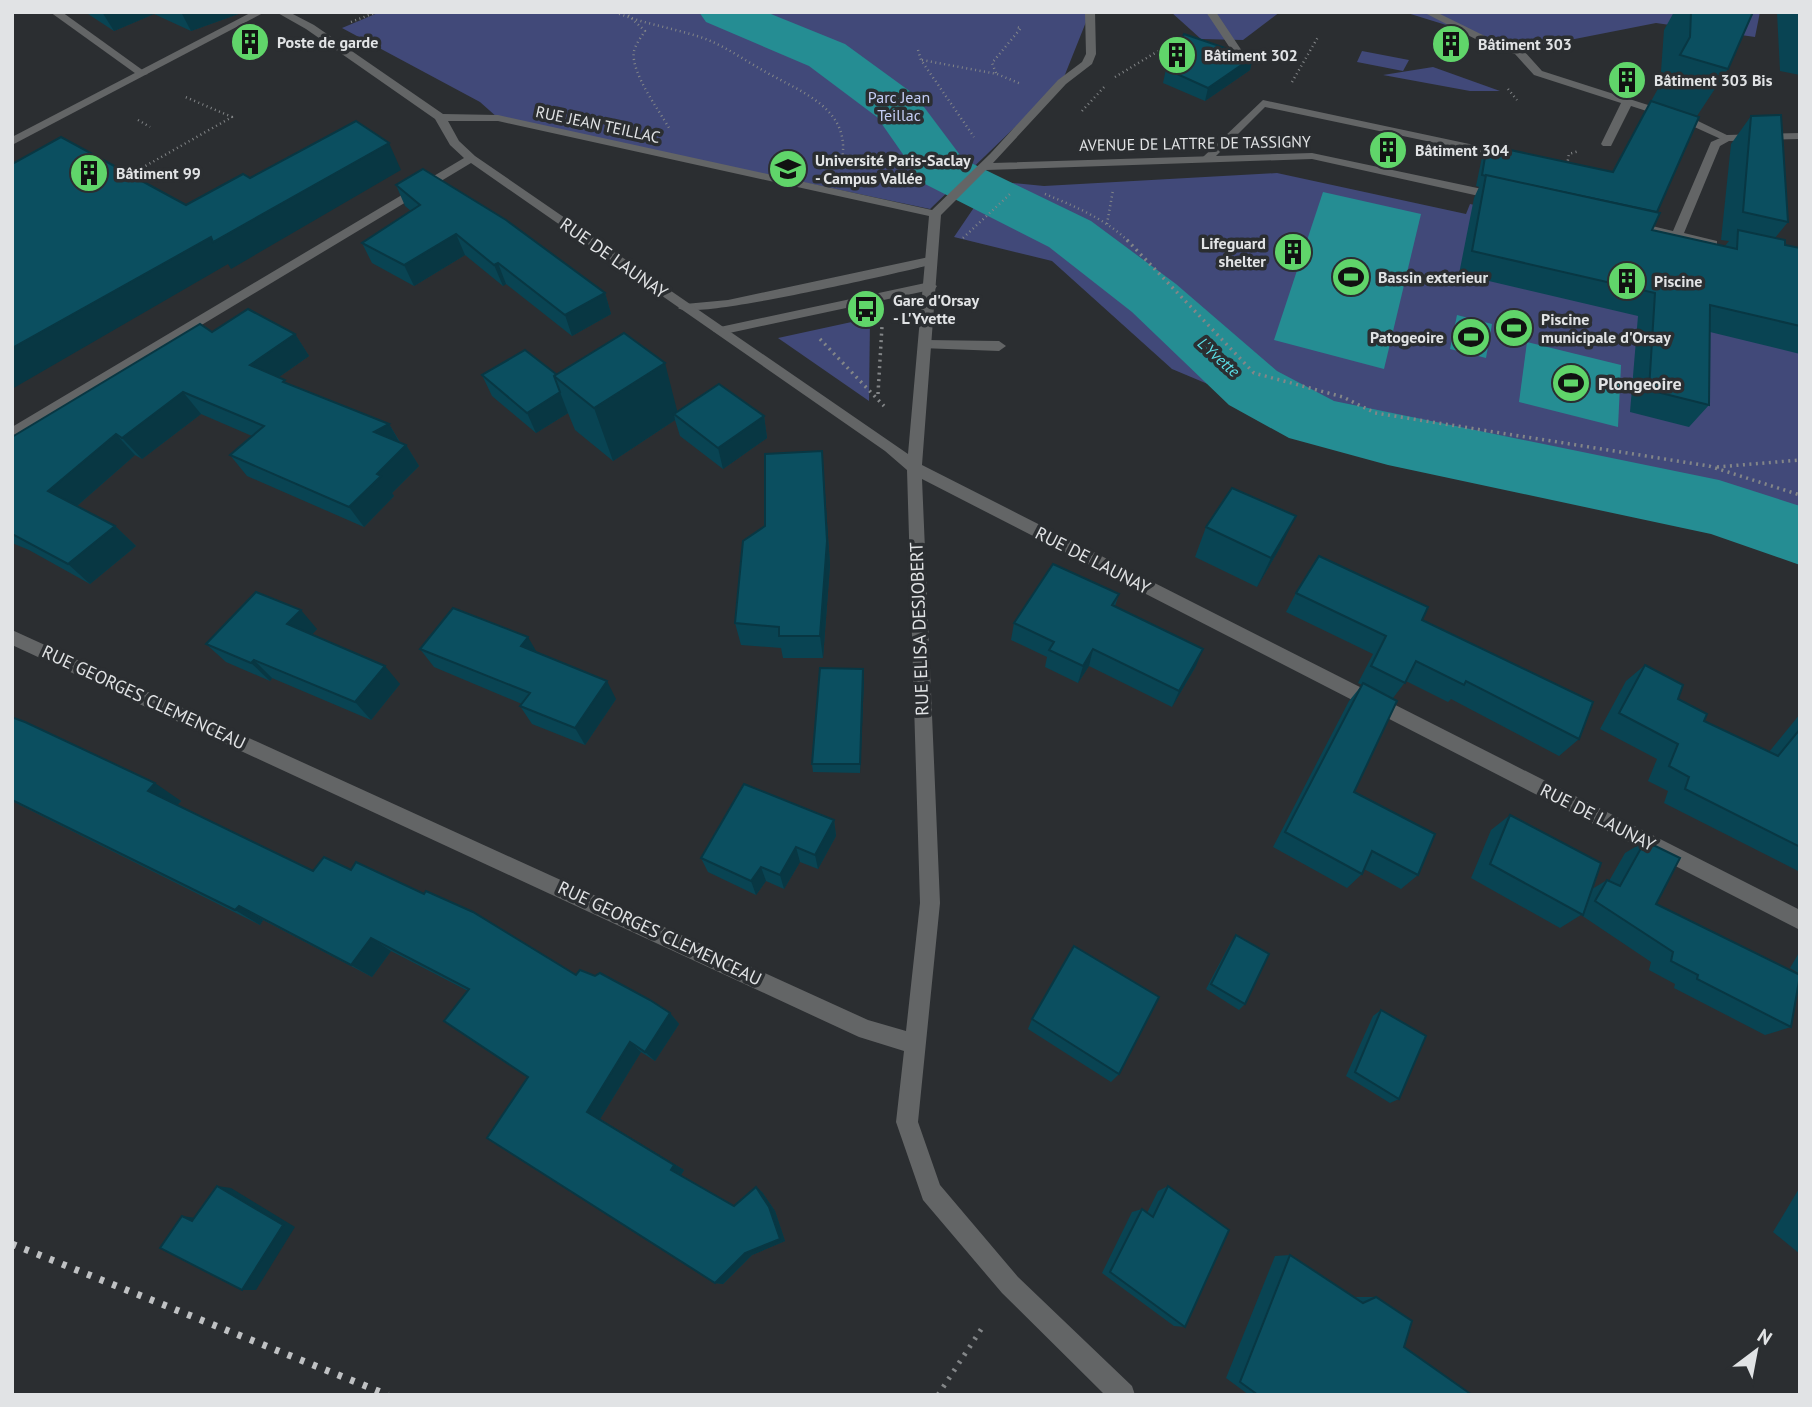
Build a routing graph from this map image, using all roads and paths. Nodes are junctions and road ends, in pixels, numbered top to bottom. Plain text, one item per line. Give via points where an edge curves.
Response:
1 (55, 12) edge
2 (260, 12) edge
3 (281, 12) edge
4 (377, 12) edge
5 (615, 12) edge
6 (625, 12) edge
7 (1090, 12) edge
8 (1211, 12) edge
9 (1428, 12) edge
10 (637, 22) junction
11 (342, 26) dead end
12 (1016, 27) dead end
13 (1318, 37) dead end
14 (1177, 40) edge
15 (918, 50) dead end
16 (921, 60) junction
17 (1241, 66) edge
18 (143, 74) junction
19 (997, 74) junction
20 (1291, 83) dead end
21 (1032, 88) dead end
22 (1508, 89) dead end
23 (183, 96) dead end
24 (1517, 100) dead end
25 (1628, 101) junction
26 (1082, 111) dead end
27 (440, 117) junction
28 (138, 120) dead end
29 (150, 127) dead end
30 (670, 129) dead end
31 (1800, 136) edge
32 (1727, 138) junction
33 (12, 142) edge
34 (1607, 144) dead end
35 (1580, 151) dead end
36 (994, 156) junction
37 (1516, 157) edge
38 (471, 158) junction
39 (1207, 159) junction
40 (1567, 165) edge
41 (984, 167) junction
42 (839, 173) dead end
43 (1111, 179) dead end
44 (116, 183) edge
45 (1033, 189) dead end
46 (1012, 192) dead end
47 (1515, 200) edge
48 (935, 214) junction
49 (1107, 223) junction
50 (1623, 224) edge
51 (1677, 235) junction
52 (960, 241) dead end
53 (1724, 247) edge
54 (929, 261) junction
55 (930, 286) junction
56 (685, 308) junction
57 (883, 315) dead end
58 (720, 331) junction
59 (811, 331) dead end
60 (926, 345) junction
61 (999, 346) dead end
62 (877, 395) junction
63 (888, 411) dead end
64 (12, 434) edge
65 (1800, 460) edge
66 (1713, 467) junction
67 (914, 468) junction
68 (1800, 495) edge
69 (12, 637) edge
70 (1800, 920) edge
71 (916, 1044) junction
72 (982, 1328) dead end
73 (938, 1395) edge
74 (1123, 1395) edge

1 - 18 street
2 - 18 street
3 - 27 street
4 - 11 path
5 - 10 path
6 - 10 path
7 - 36 street via 1087,64 1062,82
8 - 17 street via 1237,51
9 - 25 street via 1519,52 1538,73
10 - 30 path via 645,31 634,61
10 - 42 path via 732,49 799,88 835,119 846,146
12 - 19 path via 1021,28 992,63
13 - 20 path
14 - 26 path via 1107,82
15 - 16 path
16 - 19 path
16 - 36 path via 980,146
18 - 33 street
19 - 21 path
22 - 24 path
23 - 44 path via 232,117
25 - 32 street
25 - 34 street
27 - 38 street, RUE DE LAUNAY via 454,143
27 - 48 street, RUE JEAN TEILLAC via 498,118
28 - 29 path
31 - 32 street
32 - 51 street via 1715,144
35 - 40 path via 1569,154
36 - 41 street
37 - 39 street via 1263,103
38 - 56 street, RUE DE LAUNAY
38 - 64 street
39 - 41 street, AVENUE DE LATTRE DE TASSIGNY
39 - 47 street, AVENUE DE LATTRE DE TASSIGNY via 1312,156
41 - 48 street
43 - 49 path
45 - 49 path
46 - 52 path
48 - 54 street, RUE ELISA DESJOBERT
49 - 66 path via 1254,373 1343,397 1375,412
50 - 51 street
51 - 53 street
54 - 55 street, RUE ELISA DESJOBERT
54 - 56 street via 728,304
55 - 58 street
55 - 60 street, RUE ELISA DESJOBERT
56 - 58 street, RUE DE LAUNAY
57 - 62 path
58 - 67 street, RUE DE LAUNAY
59 - 62 path
60 - 61 street
60 - 67 street, RUE ELISA DESJOBERT
62 - 63 path
65 - 66 path
66 - 68 path
67 - 70 street, RUE DE LAUNAY
67 - 71 street, RUE ELISA DESJOBERT via 930,903
69 - 71 street, RUE GEORGES CLEMENCEAU via 866,1030
71 - 74 street via 907,1122 931,1192 1010,1285
72 - 73 path

